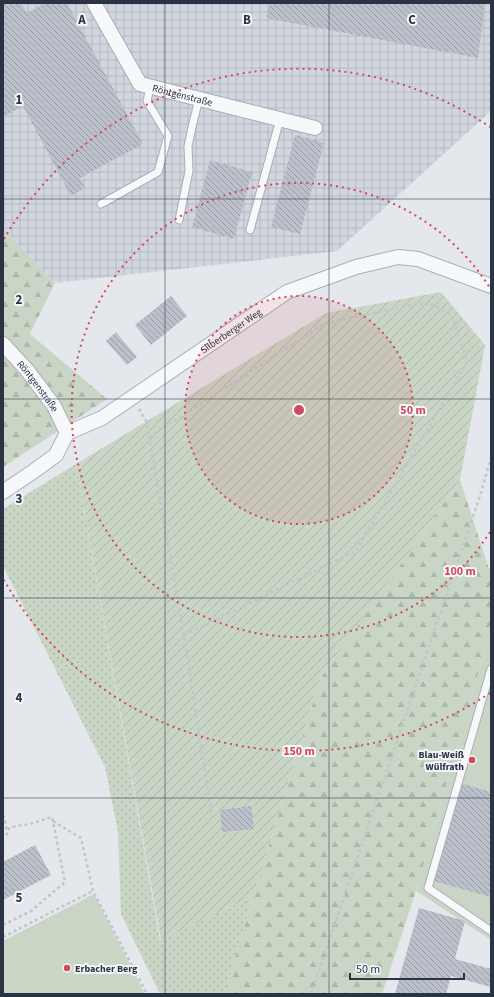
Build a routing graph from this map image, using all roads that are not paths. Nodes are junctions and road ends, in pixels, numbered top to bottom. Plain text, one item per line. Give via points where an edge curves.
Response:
1 (94, 3) edge
2 (150, 87) junction
3 (199, 99) junction
4 (280, 119) junction
5 (315, 128) dead end
6 (101, 204) dead end
7 (179, 220) dead end
8 (250, 230) dead end
9 (491, 286) edge
10 (3, 344) edge
11 (67, 434) junction
12 (3, 492) edge
13 (491, 669) edge
14 (491, 931) edge

1 - 2 street, Röntgenstraße via 140,84
2 - 3 street, Röntgenstraße
2 - 6 lane via 147,101 168,136 158,172
3 - 4 street, Röntgenstraße
3 - 7 lane via 188,146 188,171
4 - 5 street, Röntgenstraße
4 - 8 lane
9 - 11 street, Silberberger Weg via 418,259 398,257 356,267 287,292 102,418
10 - 11 street, Röntgenstraße via 27,370 54,406
11 - 12 street via 56,455
13 - 14 lane via 428,888

